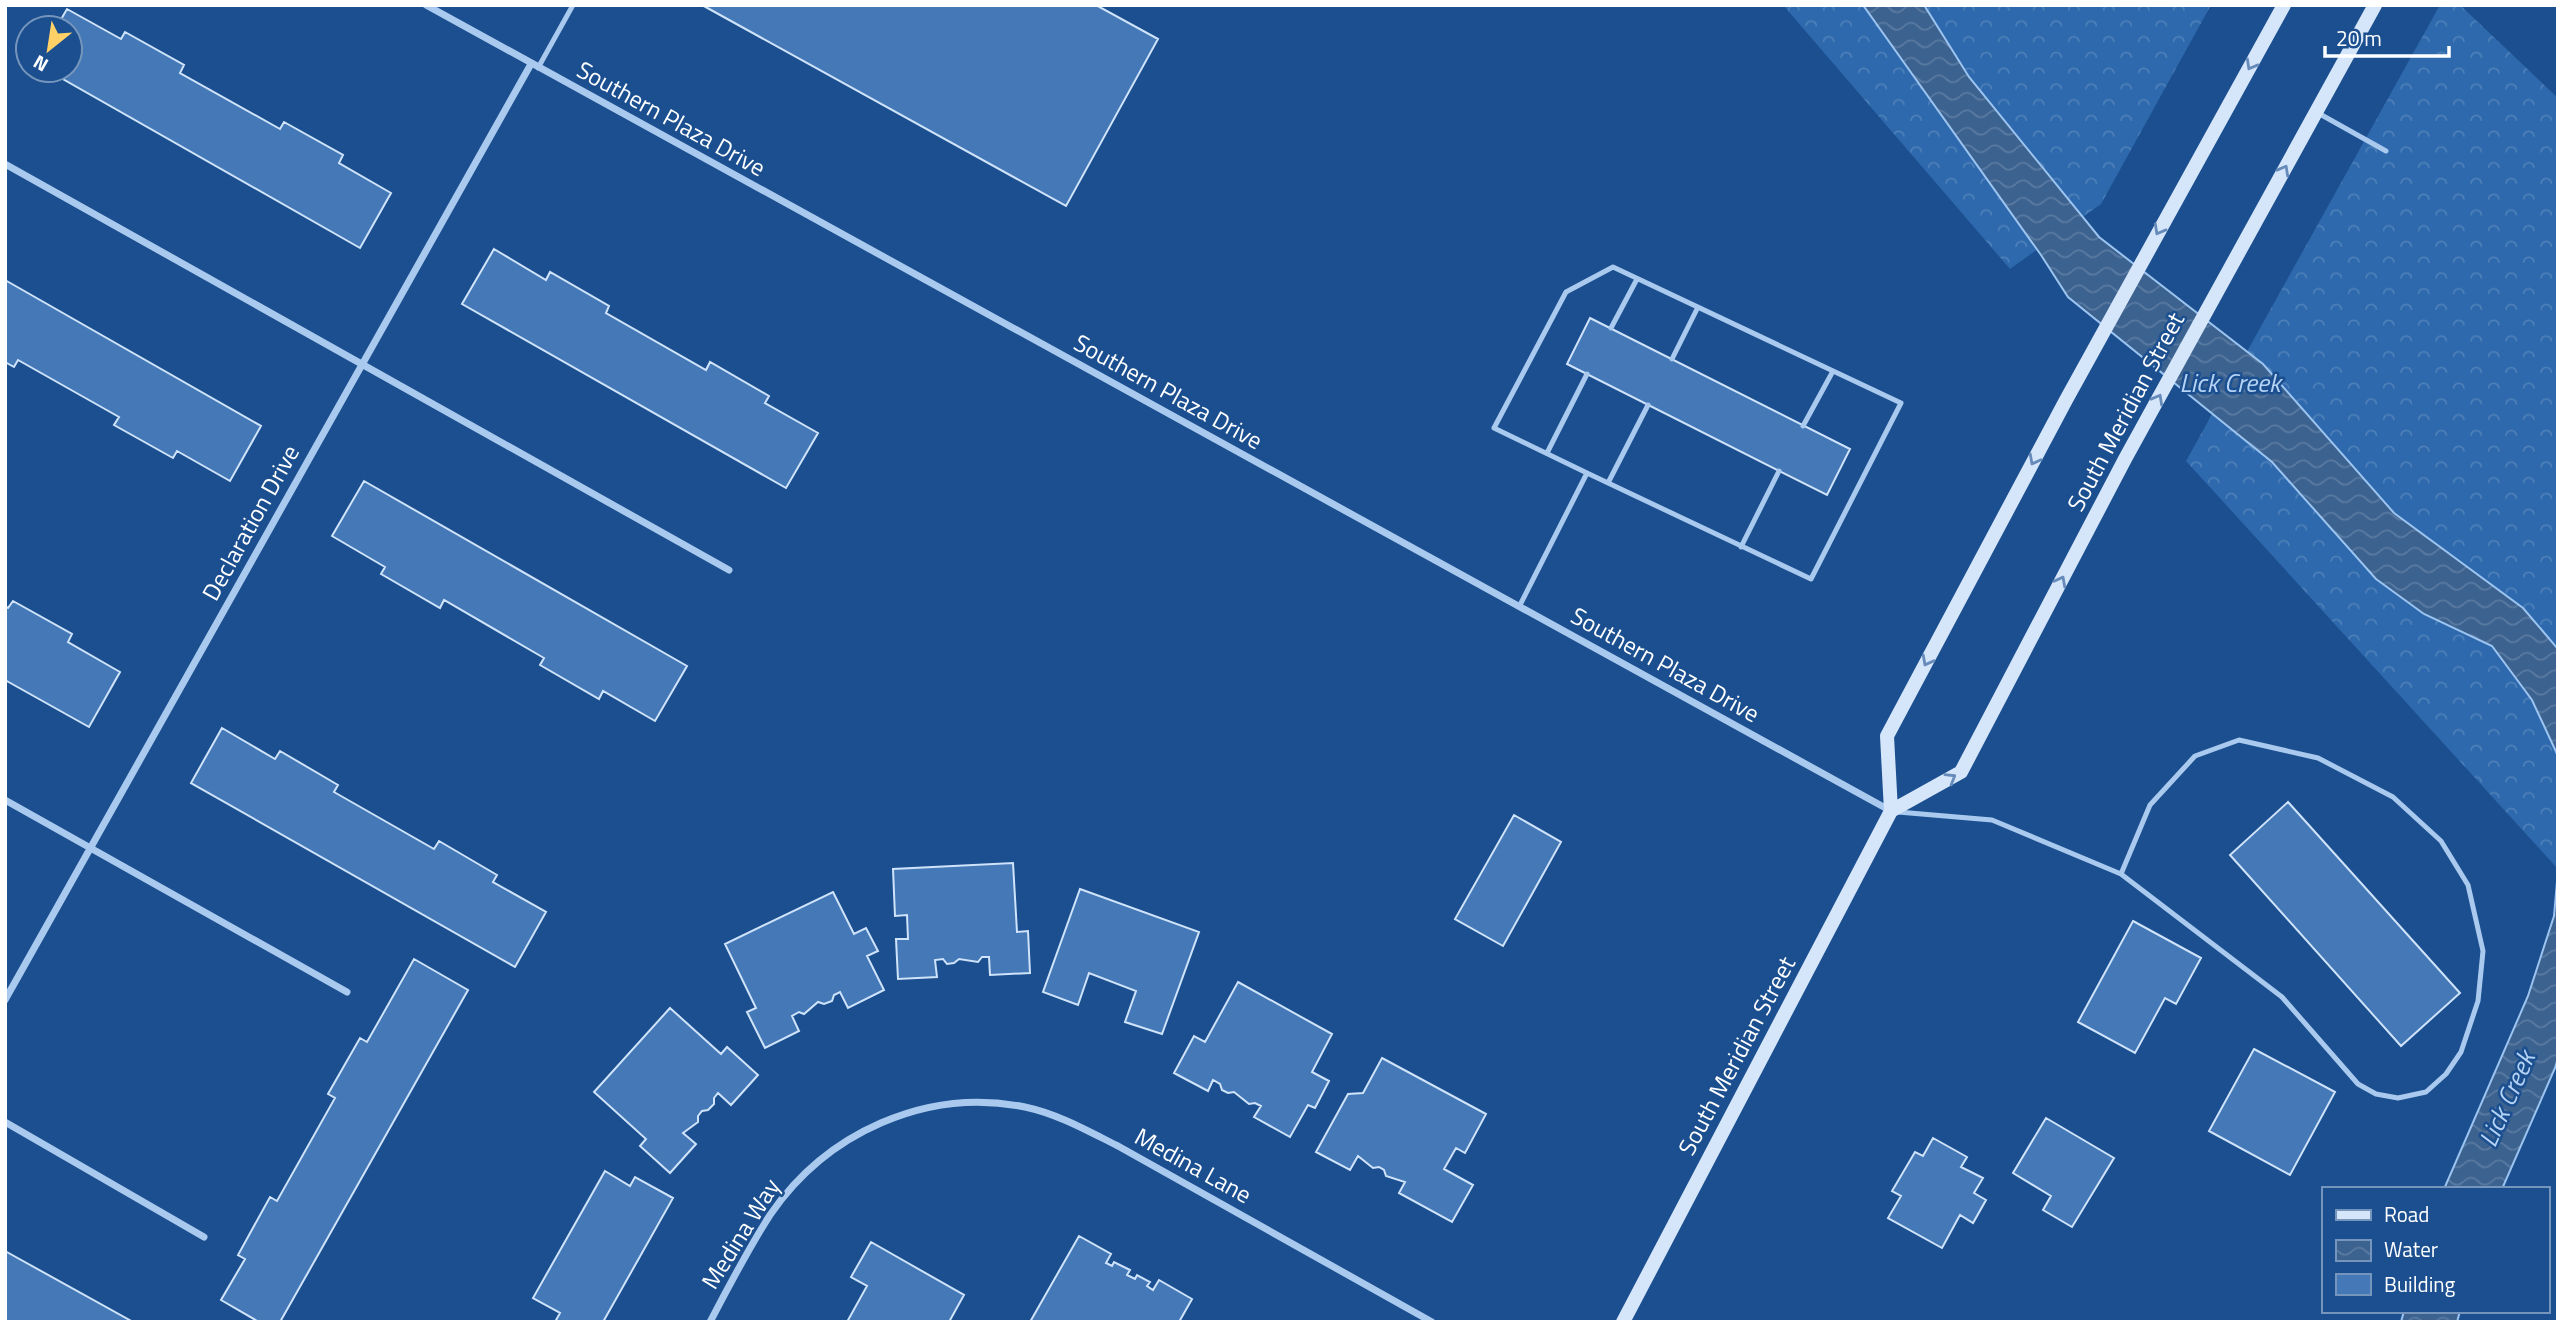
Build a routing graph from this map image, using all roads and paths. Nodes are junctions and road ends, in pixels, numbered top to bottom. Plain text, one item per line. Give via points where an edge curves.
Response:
1 (426, 5) edge
2 (573, 5) edge
3 (2284, 5) edge
4 (2375, 5) edge
5 (534, 66) junction
6 (2316, 112) junction
7 (2386, 150) dead end
8 (5, 164) edge
9 (1637, 279) junction
10 (1698, 307) junction
11 (1611, 328) dead end
12 (1672, 359) dead end
13 (362, 363) junction
14 (1833, 371) junction
15 (1587, 374) dead end
16 (1648, 405) dead end
17 (1803, 425) dead end
18 (1547, 453) junction
19 (1779, 471) dead end
20 (1587, 473) junction
21 (1608, 483) junction
22 (1741, 547) junction
23 (729, 570) dead end
24 (1519, 607) junction
25 (5, 800) edge
26 (1891, 811) junction
27 (91, 848) junction
28 (2121, 874) junction
29 (348, 992) dead end
30 (5, 1000) edge
31 (918, 1111) joint
32 (5, 1122) edge
33 (204, 1237) dead end
34 (710, 1322) edge
35 (1432, 1322) edge
36 (1623, 1322) edge

1 - 5 street, Southern Plaza Drive
2 - 5 lane
3 -> 26 main road via 1887,736
4 - 6 main road, South Meridian Street
5 - 13 street, Declaration Drive
5 - 24 street, Southern Plaza Drive
6 - 7 lane
26 -> 6 main road, South Meridian Street via 1961,772 2125,459
8 - 13 street
9 - 10 lane
9 - 11 lane
9 - 18 lane via 1613,267 1566,292 1494,428
10 - 12 lane
10 - 14 lane
13 - 23 street
13 - 27 street, Declaration Drive
14 - 17 lane
14 - 22 lane via 1901,403 1811,579
15 - 18 lane
16 - 21 lane
18 - 20 lane
19 - 22 lane
20 - 21 lane
20 - 24 lane
21 - 22 lane
24 - 26 street, Southern Plaza Drive
25 - 27 street
26 - 28 lane via 1992,820
26 - 36 main road, South Meridian Street
27 - 29 street
27 - 30 street, Declaration Drive
28 - 28 lane via 2282,997 2358,1084 2376,1094 2398,1098 2426,1092 2461,1052 2478,1001 2483,951 2468,885 2441,841 2393,797 2318,758 2239,740 2195,756 2150,805
31 - 34 street, Medina Way via 888,1118 853,1136 822,1157 793,1186 771,1214
31 - 35 street, Medina Lane via 953,1104 1007,1105 1068,1121
32 - 33 street

